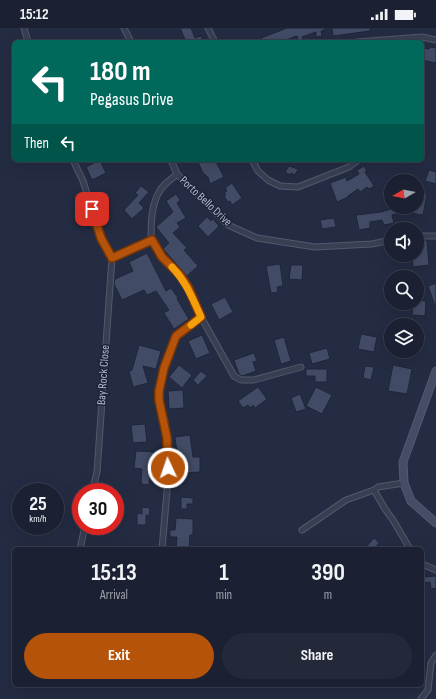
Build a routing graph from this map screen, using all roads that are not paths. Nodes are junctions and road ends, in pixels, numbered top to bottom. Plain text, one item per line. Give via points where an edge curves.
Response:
1 (24, 28) edge
2 (124, 28) edge
3 (208, 28) edge
4 (27, 40) edge
5 (130, 40) edge
6 (214, 40) edge
7 (384, 40) edge
8 (436, 40) edge
9 (74, 162) edge
10 (172, 162) edge
11 (253, 162) edge
12 (355, 162) edge
13 (177, 174) junction
14 (424, 236) edge
15 (436, 236) edge
16 (152, 240) junction
17 (384, 241) edge
18 (112, 258) junction
19 (201, 317) junction
20 (301, 366) dead end
21 (436, 371) edge
22 (94, 483) edge
23 (404, 483) junction
24 (374, 490) junction
25 (436, 523) edge
26 (302, 530) dead end
27 (83, 535) edge
28 (80, 547) edge
29 (162, 547) edge
30 (409, 547) edge
31 (424, 565) edge
32 (436, 570) edge
33 (436, 655) edge
34 (421, 699) edge

1 - 4 street
2 - 5 street
3 - 6 street
7 - 8 street
9 - 18 street via 83,181 101,238
10 - 13 street, Porto Bello Drive
11 - 12 street via 268,180 280,186 298,187 349,167
13 - 16 street via 161,188 154,201
13 - 17 street, Porto Bello Drive via 228,225 257,238 314,247
14 - 15 street
16 - 18 street
16 - 19 street via 162,257 188,287
18 - 22 street, Bay Rock Close
19 - 20 street via 234,376 241,380 254,380
19 - 29 street via 176,336 164,368 159,391 167,438 168,479
21 - 23 main road via 402,462
23 - 24 street via 378,487
23 - 25 main road via 411,501
24 - 26 street via 346,500
24 - 30 street
27 - 28 street
31 - 32 street
33 - 34 street via 431,663 428,690

